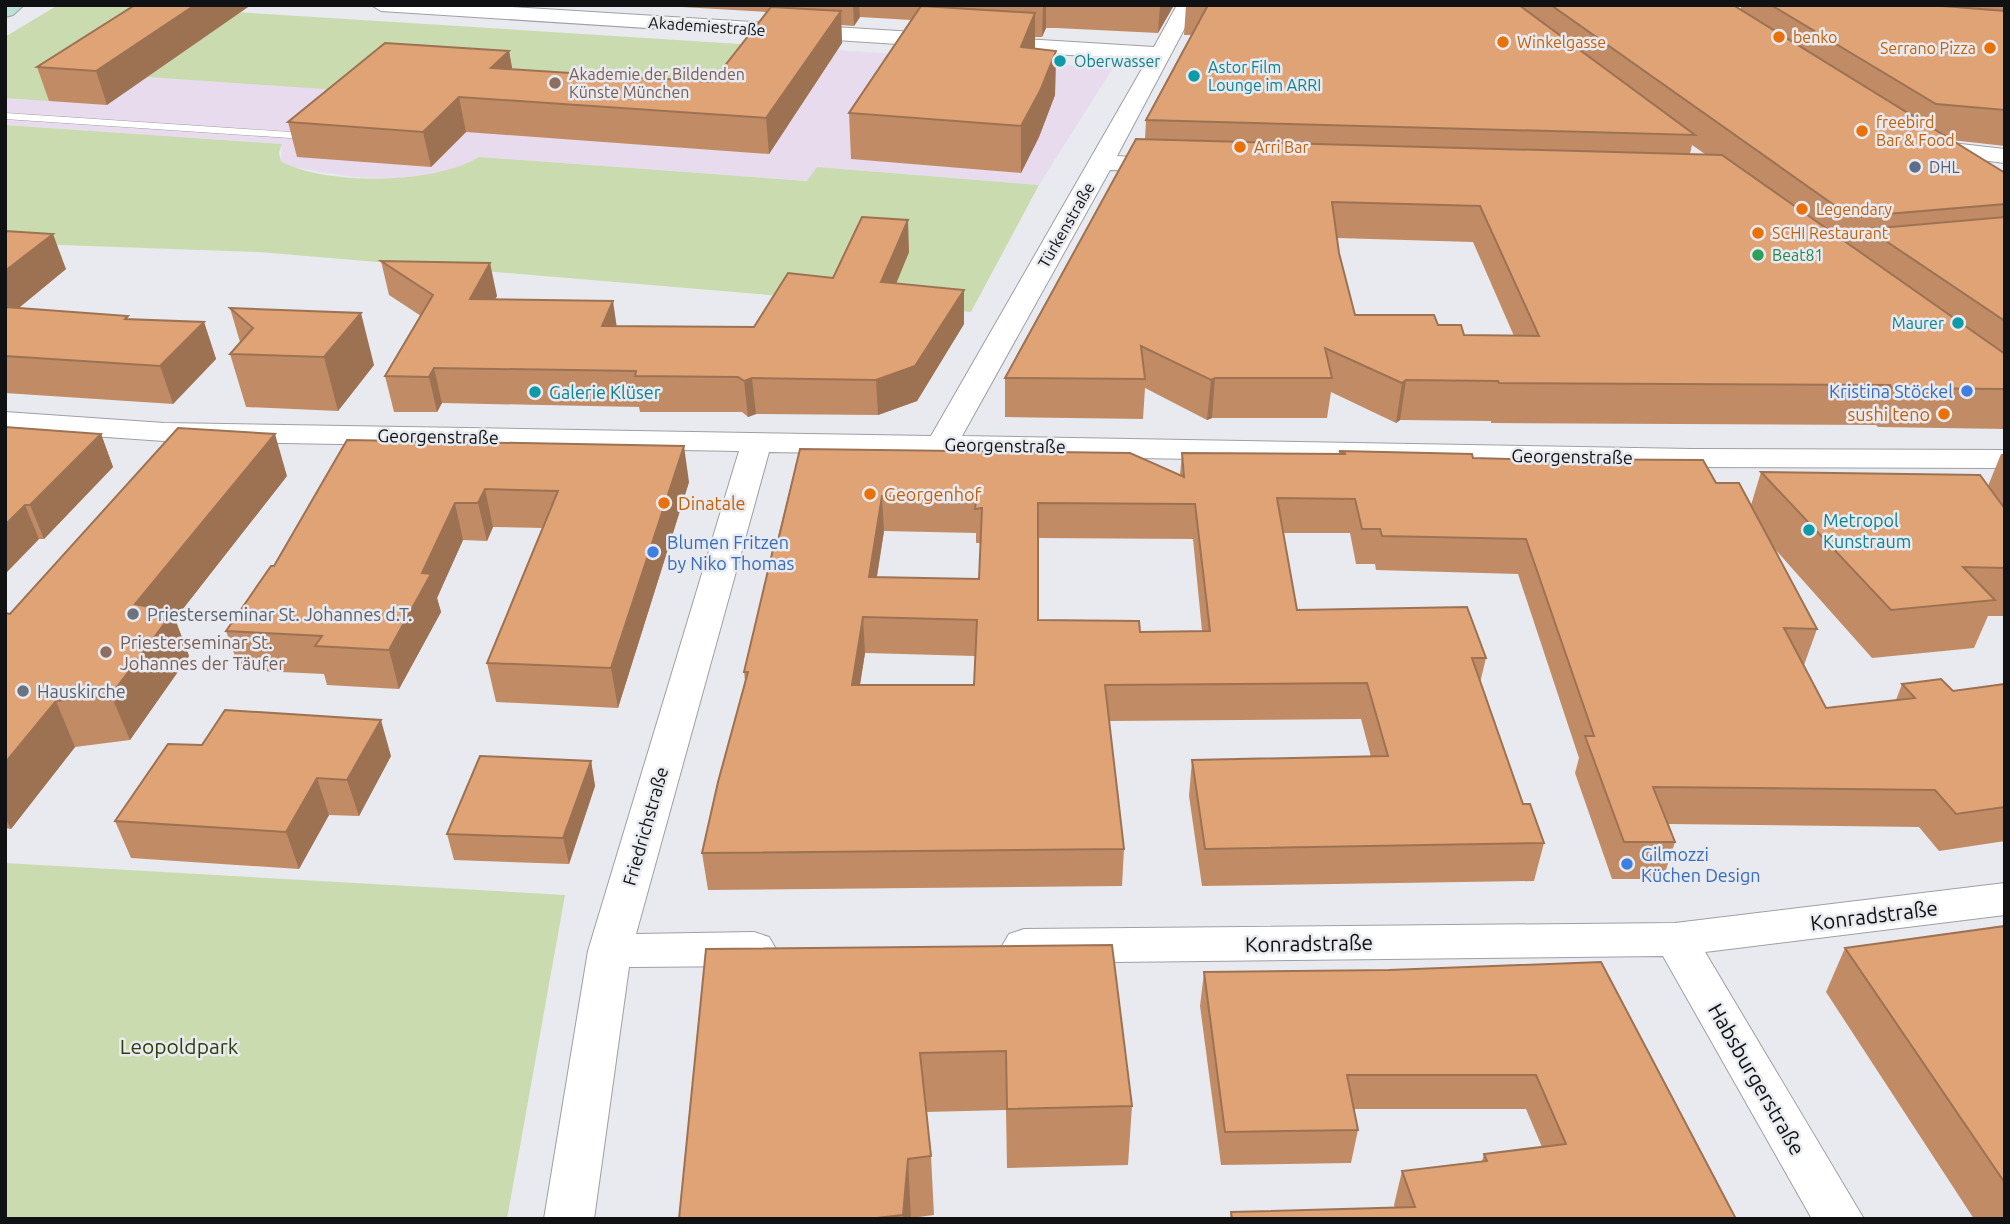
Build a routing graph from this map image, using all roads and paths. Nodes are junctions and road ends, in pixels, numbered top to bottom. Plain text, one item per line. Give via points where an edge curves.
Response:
1 (13, 5) edge
2 (381, 5) edge
3 (1186, 5) edge
4 (5, 10) edge
5 (550, 10) edge
6 (1158, 54) junction
7 (5, 116) edge
8 (305, 136) edge
9 (2005, 156) edge
10 (1101, 163) junction
11 (1192, 166) edge
12 (1961, 174) edge
13 (5, 421) edge
14 (757, 441) junction
15 (942, 444) junction
16 (2005, 459) edge
17 (2005, 899) edge
18 (1675, 939) junction
19 (984, 947) edge
20 (790, 949) edge
21 (610, 951) junction
22 (569, 1219) edge
23 (1839, 1219) edge

1 - 4 main road
2 - 5 street, Akademiestraße
3 - 6 street, Türkenstraße
5 - 6 street, Akademiestraße
6 - 10 street, Türkenstraße
7 - 8 lane
9 - 12 street via 1911,142
10 - 11 street
10 - 15 street, Türkenstraße
13 - 14 street, Georgenstraße via 164,432
14 - 15 street, Georgenstraße
14 - 21 street, Friedrichstraße
15 - 16 street, Georgenstraße via 1677,458
17 - 18 street, Konradstraße
18 - 19 street, Konradstraße
18 - 23 street, Habsburgerstraße
20 - 21 street
21 - 22 street, Friedrichstraße

